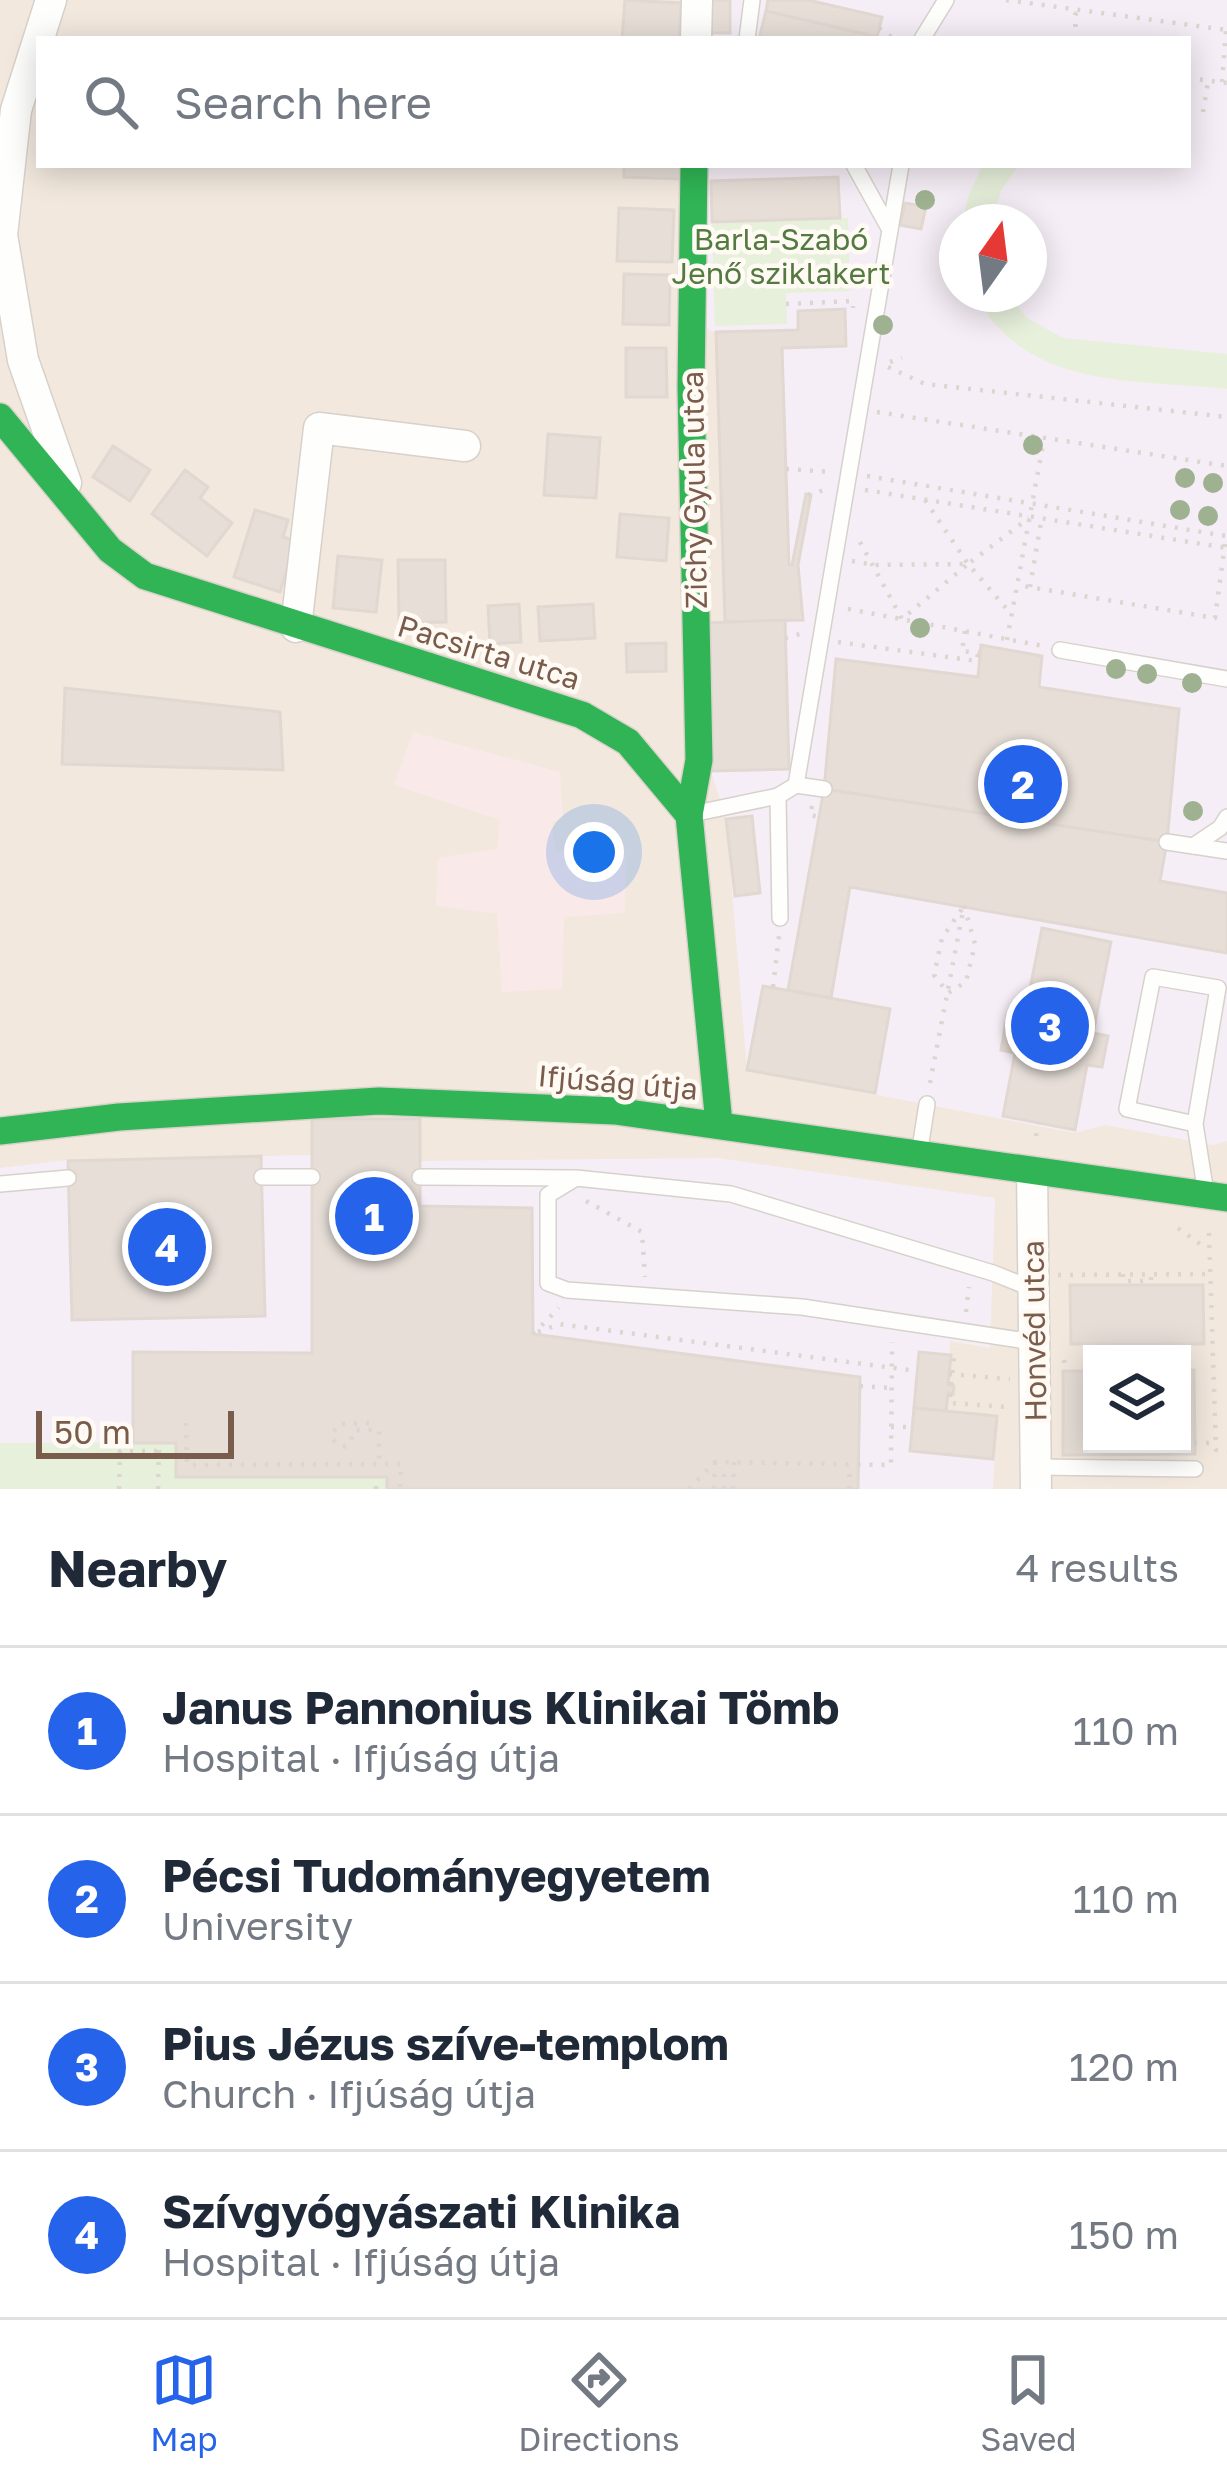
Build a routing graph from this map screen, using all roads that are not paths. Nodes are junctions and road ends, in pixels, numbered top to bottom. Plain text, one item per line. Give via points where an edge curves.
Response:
1 (51, 0) edge
2 (697, 0) edge
3 (752, 0) edge
4 (925, 0) edge
5 (943, 5) edge
6 (40, 36) edge
7 (696, 36) edge
8 (747, 36) edge
9 (924, 36) edge
10 (36, 47) edge
11 (694, 168) edge
12 (856, 168) edge
13 (900, 168) edge
14 (890, 230) junction
15 (0, 417) edge
16 (465, 446) dead end
17 (72, 500) junction
18 (296, 626) junction
19 (1060, 650) road end
20 (1227, 679) edge
21 (699, 760) junction
22 (660, 776) junction
23 (796, 785) junction
24 (824, 789) dead end
25 (778, 800) junction
26 (689, 815) junction
27 (1227, 817) edge
28 (1167, 842) dead end
29 (1193, 846) junction
30 (1227, 851) edge
31 (780, 918) road end
32 (926, 1104) road end
33 (719, 1124) junction
34 (1195, 1124) junction
35 (0, 1132) edge
36 (919, 1156) junction
37 (1032, 1172) junction
38 (262, 1177) dead end
39 (312, 1177) dead end
40 (420, 1177) dead end
41 (68, 1178) dead end
42 (569, 1182) junction
43 (0, 1184) edge
44 (1217, 1198) edge
45 (1040, 1282) junction
46 (1033, 1342) junction
47 (1195, 1469) dead end
48 (1036, 1478) edge

1 - 6 street
2 - 7 street
3 - 8 lane
4 - 5 lane
5 - 9 lane
10 - 17 street via 16,110 2,235 23,360
11 - 21 street, Zichy Gyula utca
12 - 14 lane
13 - 14 lane
14 - 23 lane
15 - 17 street, Pacsirta utca
16 - 18 street via 319,428
17 - 18 street, Pacsirta utca via 110,550 145,576
18 - 22 street, Pacsirta utca via 582,715 628,742
19 - 20 lane
21 - 22 street
21 - 26 street, Zichy Gyula utca
22 - 26 street, Pacsirta utca
23 - 24 lane
23 - 25 lane
25 - 26 lane
25 - 31 lane
26 - 33 street
27 - 29 lane
28 - 29 lane
29 - 30 lane
32 - 36 lane
33 - 35 street, Ifjúság útja via 615,1111 379,1102
33 - 36 street, Ifjúság útja
34 - 34 lane via 1127,1109 1153,977 1218,988
34 - 44 lane
36 - 37 street, Ifjúság útja
37 - 44 street, Ifjúság útja
37 - 45 street, Honvéd utca
38 - 39 lane
40 - 42 lane
41 - 43 lane
42 - 45 lane via 731,1194 972,1269
42 - 46 lane via 548,1195 548,1283 567,1291 802,1307
45 - 46 street, Honvéd utca
46 - 48 street, Honvéd utca
47 - 48 lane

